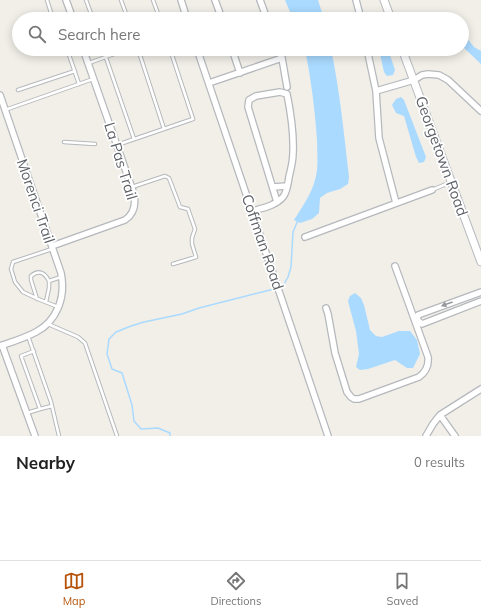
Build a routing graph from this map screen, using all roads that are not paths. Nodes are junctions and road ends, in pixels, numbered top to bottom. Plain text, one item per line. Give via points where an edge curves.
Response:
1 (47, 0) edge
2 (66, 0) edge
3 (86, 0) edge
4 (121, 0) edge
5 (154, 0) edge
6 (181, 0) edge
7 (215, 0) edge
8 (260, 0) edge
9 (356, 0) edge
10 (384, 0) edge
11 (51, 12) edge
12 (70, 12) edge
13 (90, 12) edge
14 (125, 12) edge
15 (158, 12) edge
16 (185, 12) edge
17 (219, 12) edge
18 (264, 12) edge
19 (359, 12) edge
20 (388, 12) edge
21 (69, 56) edge
22 (86, 56) edge
23 (140, 56) edge
24 (172, 56) edge
25 (199, 56) edge
26 (234, 56) edge
27 (368, 56) edge
28 (405, 56) edge
29 (106, 57) joint
30 (282, 58) joint
31 (88, 63) junction
32 (74, 71) junction
33 (240, 73) junction
34 (94, 79) junction
35 (414, 80) junction
36 (79, 84) junction
37 (209, 84) junction
38 (287, 87) dead end
39 (18, 90) dead end
40 (376, 91) junction
41 (0, 95) edge
42 (5, 110) junction
43 (481, 111) edge
44 (164, 129) junction
45 (134, 139) junction
46 (64, 142) dead end
47 (95, 144) dead end
48 (117, 145) junction
49 (451, 182) junction
50 (287, 186) junction
51 (273, 187) junction
52 (132, 188) junction
53 (432, 190) joint
54 (278, 202) junction
55 (396, 203) junction
56 (252, 211) junction
57 (305, 237) dead end
58 (52, 247) junction
59 (481, 262) edge
60 (172, 264) dead end
61 (395, 266) dead end
62 (62, 277) junction
63 (49, 281) junction
64 (481, 292) edge
65 (37, 299) junction
66 (481, 301) edge
67 (46, 302) junction
68 (58, 308) junction
69 (326, 308) dead end
70 (416, 321) junction
71 (47, 324) junction
72 (28, 336) junction
73 (1, 345) edge
74 (34, 351) junction
75 (480, 391) edge
76 (52, 406) junction
77 (40, 409) junction
78 (27, 413) junction
79 (440, 415) junction
80 (35, 436) edge
81 (59, 436) edge
82 (117, 436) edge
83 (328, 436) edge
84 (426, 436) edge
85 (455, 436) edge

1 - 11 lane
2 - 12 street
3 - 13 lane
4 - 14 lane
5 - 15 lane
6 - 16 street
7 - 17 street
8 - 18 street
9 - 19 street
10 - 20 main road
21 - 32 lane
22 - 31 street, La Pas Trail
23 - 44 lane
24 - 44 lane via 193,119
25 - 37 street, Coffman Road
26 - 33 street
27 - 40 street
28 - 35 main road, Georgetown Road
29 - 31 lane
29 - 45 lane
30 - 33 street
30 - 38 street
31 - 34 street, La Pas Trail
32 - 36 lane
32 - 39 lane
33 - 37 street
34 - 36 lane
34 - 48 street, La Pas Trail
35 - 40 street
35 - 43 street via 422,75 438,75 451,83
35 - 49 main road, Georgetown Road
36 - 42 lane
37 - 56 street, Coffman Road
40 - 55 street via 379,138
41 - 42 street, Morenci Trail
42 - 58 street, Morenci Trail
44 - 45 lane
45 - 48 lane
46 - 47 lane
48 - 52 street, La Pas Trail
49 - 53 lane
49 - 59 main road, Georgetown Road
50 - 51 street
50 - 51 street via 292,165 292,122 287,94 280,92 256,96 249,100 248,107
50 - 54 street via 284,197
51 - 54 street
52 - 58 street, La Pas Trail via 135,205 129,218
52 - 60 lane via 165,176 169,178 180,207 188,209 195,228 192,244 196,256
53 - 55 street
54 - 56 street
55 - 57 street
56 - 83 street, Coffman Road
58 - 62 street, Morenci Trail
58 - 65 lane via 13,262 11,269 15,282 23,292
61 - 70 street
62 - 63 lane
62 - 68 street, Morenci Trail via 62,294
63 - 65 lane via 40,272 31,276
63 - 67 lane
64 -> 70 street via 418,315
65 - 67 lane
66 - 70 street via 422,324
67 - 68 lane
68 - 71 street
69 - 70 street via 334,353 347,393 354,399 417,378 425,372 428,357
71 - 72 street
71 - 82 lane via 78,337 85,343
72 - 73 street
72 - 74 lane
73 - 78 street
74 - 76 lane
74 - 77 lane via 21,356
75 - 79 street
76 - 77 lane
76 - 81 lane
77 - 78 lane
78 - 80 street
79 - 84 street
79 - 85 street

